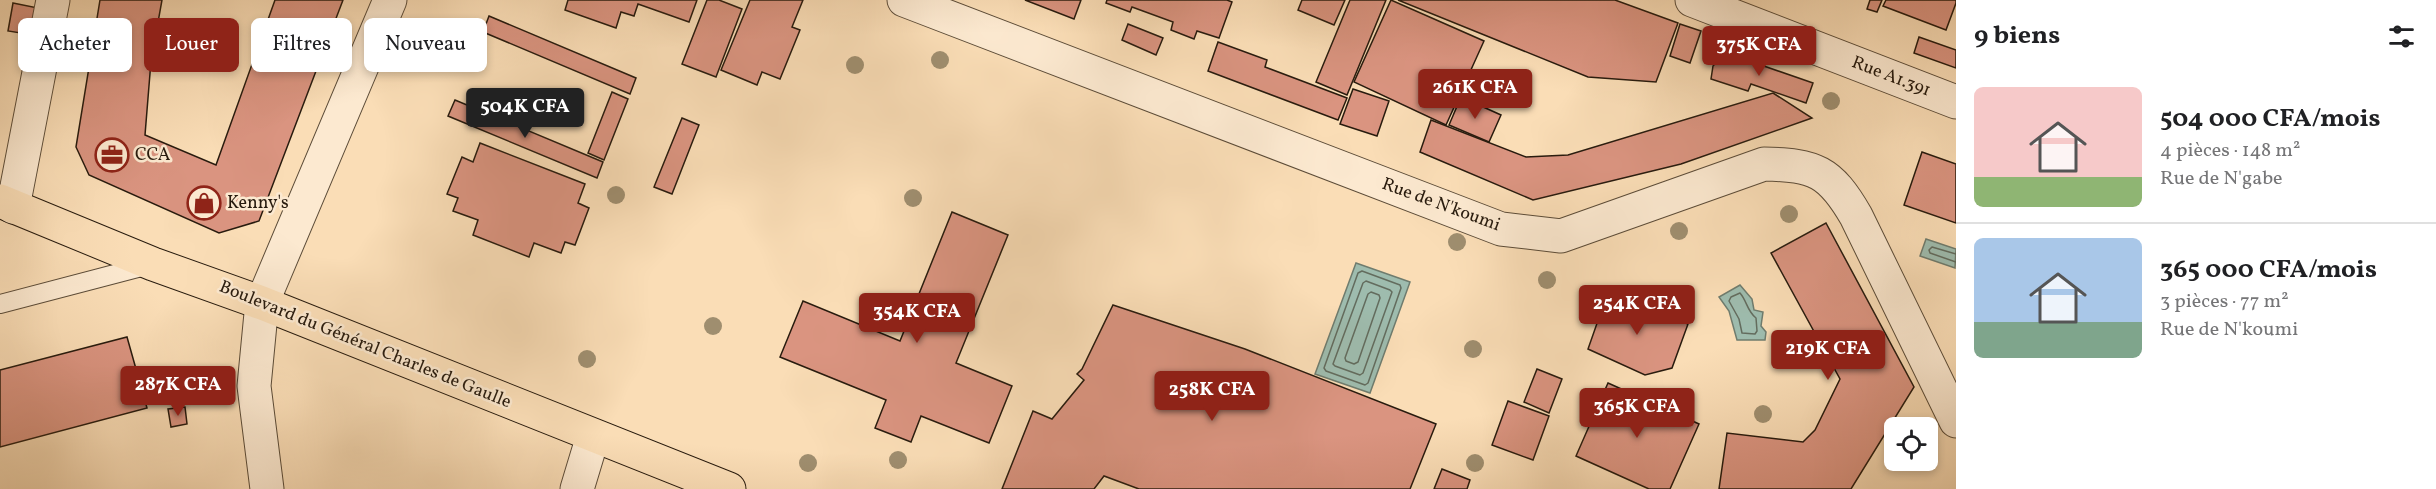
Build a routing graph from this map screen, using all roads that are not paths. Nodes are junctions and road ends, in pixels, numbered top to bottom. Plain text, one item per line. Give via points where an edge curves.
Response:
1 (53, 0) edge
2 (390, 0) edge
3 (904, 0) edge
4 (1714, 4) edge
5 (1956, 102) edge
6 (6, 204) edge
7 (153, 264) junction
8 (262, 303) junction
9 (0, 304) edge
10 (1956, 421) edge
11 (593, 436) junction
12 (267, 489) edge
13 (577, 489) edge
14 (729, 489) edge

1 - 6 street
2 - 8 street
3 - 10 street, Rue de N'koumi via 1501,229 1561,236 1764,164 1796,165 1820,172 1841,191 1856,216
4 - 5 street, Rue A1.391
6 - 7 main road, Boulevard du Général Charles de Gaulle
7 - 8 main road, Boulevard du Général Charles de Gaulle
7 - 9 lane
8 - 11 main road, Boulevard du Général Charles de Gaulle
8 - 12 street via 254,386
11 - 13 street
11 - 14 main road, Boulevard du Général Charles de Gaulle

